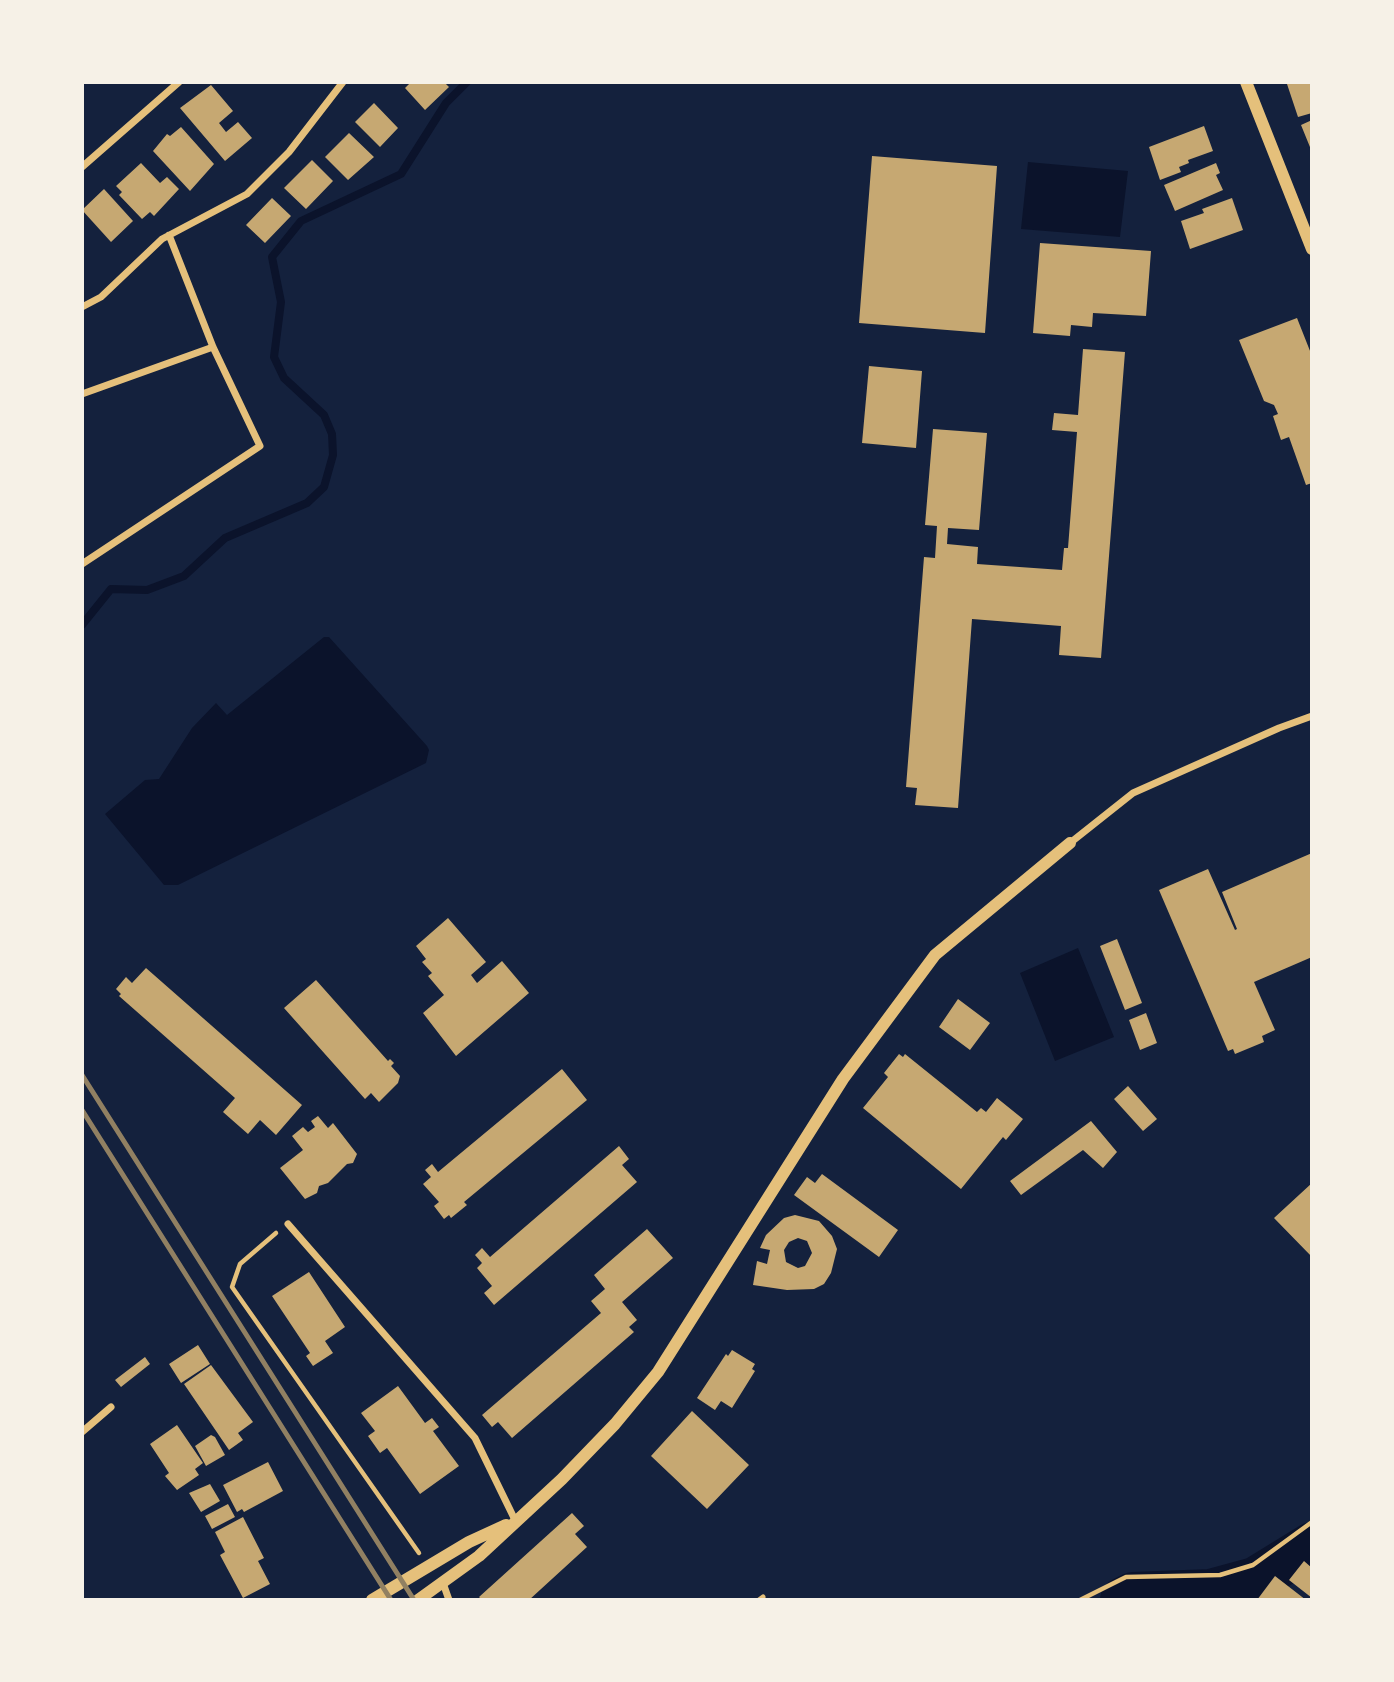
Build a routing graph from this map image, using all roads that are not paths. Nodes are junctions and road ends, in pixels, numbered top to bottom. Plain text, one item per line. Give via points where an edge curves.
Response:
1 (179, 82) edge
2 (343, 82) edge
3 (1246, 82) edge
4 (82, 167) edge
5 (169, 235) junction
6 (1312, 249) edge
7 (82, 307) edge
8 (214, 347) junction
9 (82, 394) edge
10 (82, 564) edge
11 (1312, 716) edge
12 (1070, 843) joint
13 (288, 1224) road end
14 (111, 1407) dead end
15 (82, 1432) edge
16 (515, 1520) junction
17 (443, 1583) junction
18 (372, 1600) edge
19 (418, 1600) edge
20 (449, 1600) edge

1 - 4 street
2 - 5 street via 289,152 247,194
3 - 6 street
5 - 7 street via 101,297
5 - 8 street
8 - 9 street
8 - 10 street via 260,446
11 - 12 street via 1133,793
12 - 16 street via 935,955 843,1079 658,1371 615,1424
13 - 16 street via 475,1438
14 - 15 street
16 - 17 street
16 - 18 street
17 - 19 street
17 - 20 street

